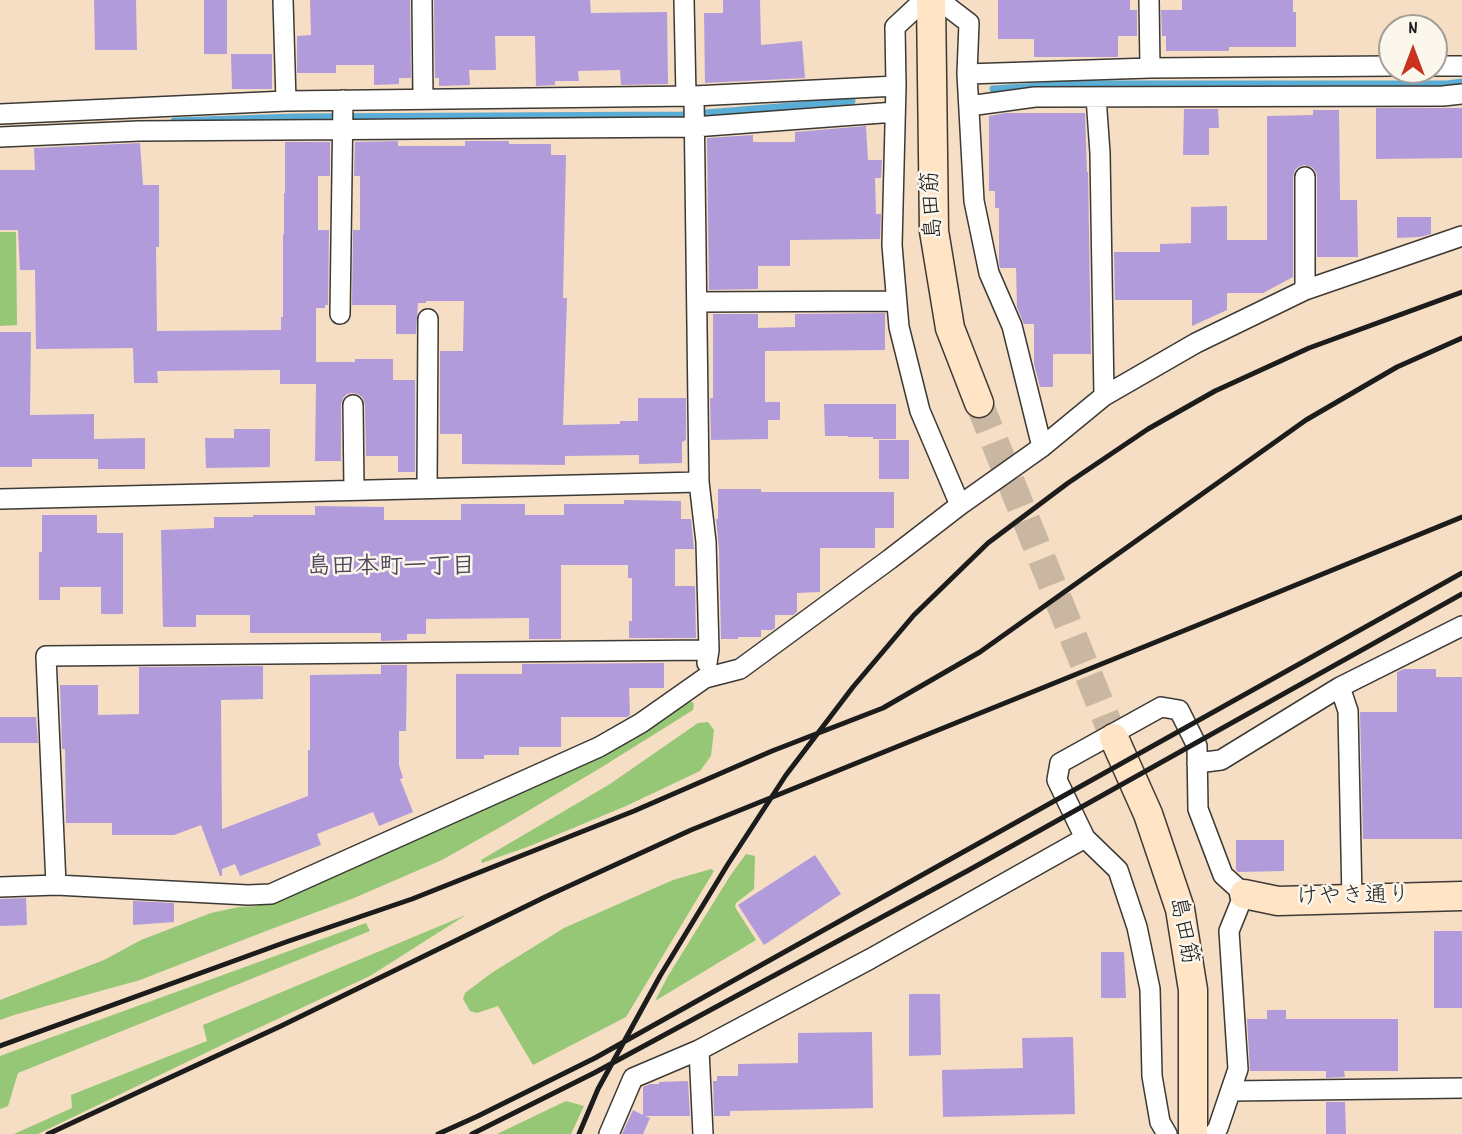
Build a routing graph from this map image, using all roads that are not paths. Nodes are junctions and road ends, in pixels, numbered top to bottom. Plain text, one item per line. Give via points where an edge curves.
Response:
1 (284, 0) edge
2 (422, 0) edge
3 (684, 0) edge
4 (924, 0) edge
5 (931, 0) edge
6 (939, 0) edge
7 (1149, 0) edge
8 (1378, 66) edge
9 (1150, 68) junction
10 (967, 74) junction
11 (896, 86) junction
12 (1462, 94) edge
13 (1096, 97) junction
14 (423, 99) junction
15 (286, 101) junction
16 (969, 106) junction
17 (693, 109) junction
18 (895, 112) junction
19 (0, 114) edge
20 (343, 116) junction
21 (0, 137) edge
22 (1305, 177) dead end
23 (1462, 236) edge
24 (1305, 290) junction
25 (896, 301) junction
26 (697, 303) junction
27 (340, 314) dead end
28 (428, 319) dead end
29 (1104, 396) junction
30 (979, 403) tunnel mouth
31 (353, 405) dead end
32 (1042, 447) junction
33 (699, 482) junction
34 (427, 488) junction
35 (354, 490) junction
36 (0, 499) edge
37 (960, 505) junction
38 (1462, 626) edge
39 (709, 650) junction
40 (705, 678) junction
41 (1340, 687) junction
42 (1114, 738) tunnel mouth
43 (1197, 763) junction
44 (1085, 838) junction
45 (56, 885) junction
46 (0, 887) edge
47 (1244, 894) junction
48 (1462, 896) edge
49 (1352, 899) junction
50 (699, 1050) junction
51 (1462, 1088) edge
52 (1231, 1091) junction
53 (609, 1134) edge
54 (704, 1134) edge
55 (1167, 1134) edge
56 (1193, 1134) edge
57 (1214, 1134) edge

1 - 15 street
2 - 14 street
3 - 17 street
4 - 11 street via 895,27
5 - 30 street, 島田筋 via 934,231 950,328
6 - 10 street via 969,23
7 - 9 street
8 - 9 street
9 - 10 street
10 - 16 street
11 - 17 street
11 - 18 street
12 - 13 street
13 - 16 street via 1035,97
13 - 29 street
14 - 17 street
14 - 20 street
15 - 19 street
15 - 20 street
16 - 32 street via 974,201 989,273 1012,326
17 - 18 street
17 - 20 street
17 - 26 street
18 - 25 street via 892,245
20 - 21 street
20 - 27 street
22 - 24 street
23 - 24 street
24 - 29 street via 1196,343
25 - 26 street
25 - 37 street via 920,411
26 - 33 street
28 - 34 street
29 - 32 street
31 - 35 street
32 - 37 street
33 - 34 street
33 - 39 street
34 - 35 street
35 - 36 street
37 - 40 street via 740,669
38 - 41 street
39 - 40 street
39 - 45 street via 46,656
40 - 45 street via 599,747 271,894
41 - 43 street via 1221,760
41 - 49 street via 1348,711
42 - 56 street, 島田筋 via 1148,814 1180,909 1192,990
43 - 44 street via 1197,746 1179,710 1161,708 1060,763 1057,780
43 - 47 street via 1198,809 1223,875
44 - 50 street
44 - 55 street via 1118,870 1137,927 1150,989 1152,1076 1160,1122
45 - 46 street
47 - 49 street, けやき通り via 1278,901
47 - 52 street via 1228,931 1238,1069
48 - 49 street, けやき通り
50 - 53 street via 633,1078
50 - 54 street
51 - 52 street
52 - 57 street

